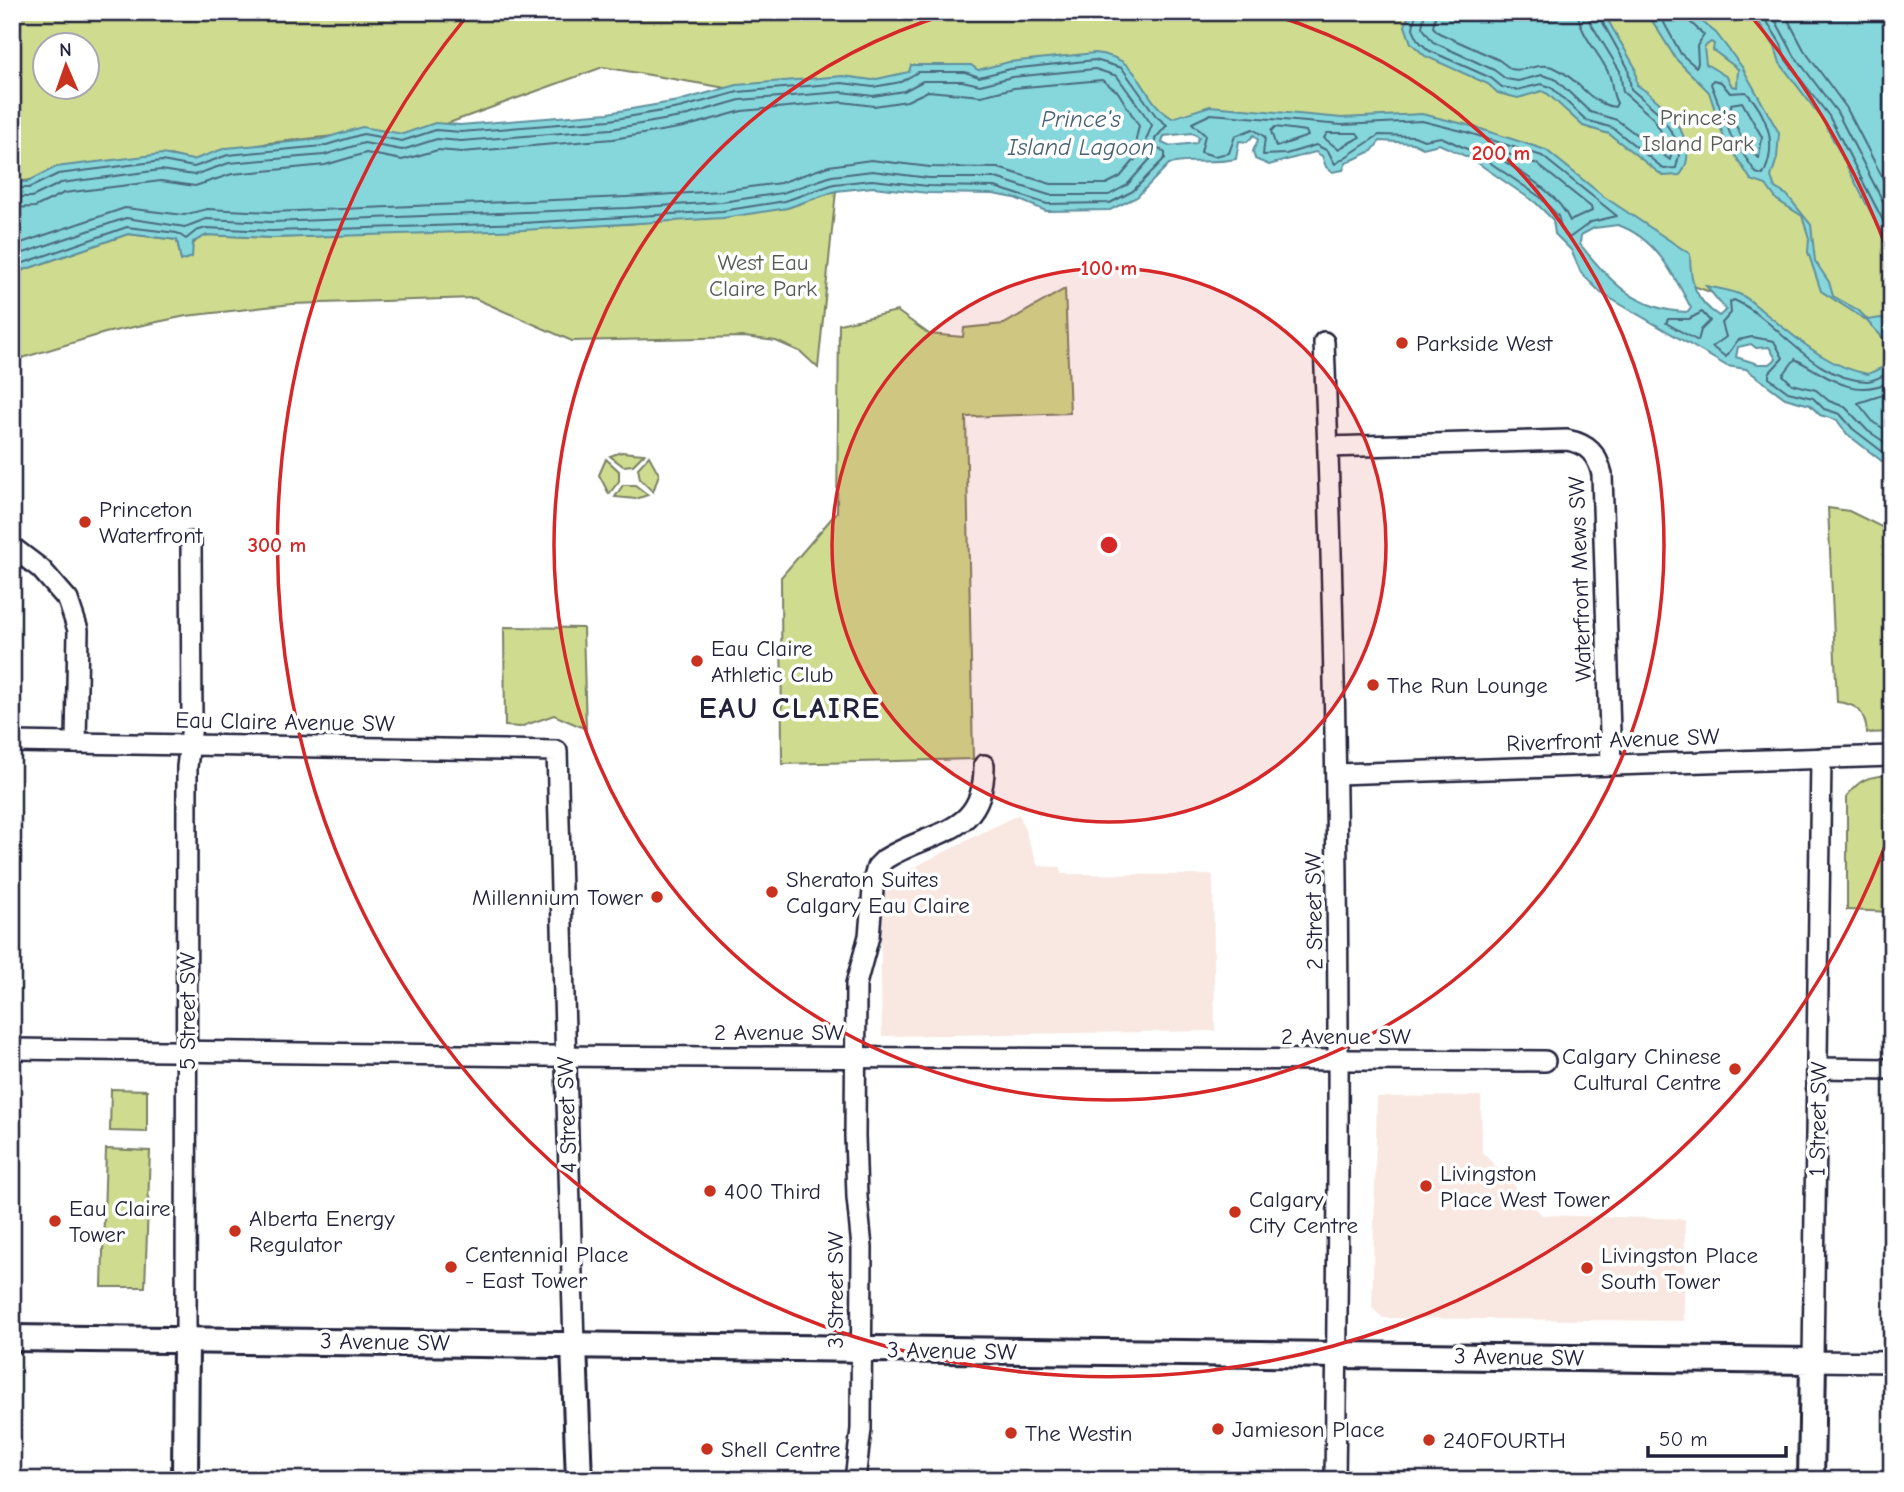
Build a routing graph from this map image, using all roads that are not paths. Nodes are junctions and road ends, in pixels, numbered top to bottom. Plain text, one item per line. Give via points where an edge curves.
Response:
1 (1324, 342) dead end
2 (1328, 447) junction
3 (191, 542) dead end
4 (12, 547) edge
5 (12, 742) edge
6 (76, 743) junction
7 (190, 745) junction
8 (557, 751) joint
9 (1892, 756) edge
10 (1821, 758) junction
11 (984, 765) dead end
12 (1611, 765) junction
13 (1336, 774) junction
14 (12, 1048) edge
15 (187, 1051) junction
16 (565, 1056) junction
17 (857, 1057) junction
18 (1338, 1060) junction
19 (1545, 1061) dead end
20 (1818, 1068) junction
21 (1892, 1069) edge
22 (12, 1338) edge
23 (186, 1338) junction
24 (574, 1345) junction
25 (859, 1348) junction
26 (1337, 1354) junction
27 (1813, 1361) junction
28 (1892, 1362) edge
29 (185, 1480) edge
30 (579, 1480) edge
31 (855, 1480) edge
32 (1335, 1480) edge
33 (1811, 1480) edge

1 - 2 street, 2 Street SW
2 - 12 street, Waterfront Mews SW via 1567,440 1591,450 1602,474
2 - 13 street, 2 Street SW
3 - 7 street, 5 Street SW
4 - 6 street via 41,569 68,600 78,630
5 - 6 street, Eau Claire Avenue SW
6 - 7 street, Eau Claire Avenue SW
7 - 8 street, Eau Claire Avenue SW
7 - 15 street, 5 Street SW
8 - 16 street, 4 Street SW
9 - 10 street, Riverfront Avenue SW
10 - 12 street, Riverfront Avenue SW
10 - 20 street, 1 Street SW
11 - 17 street, 3 Street SW via 983,795 967,818 895,853 877,867 869,936 856,984
12 - 13 street, Riverfront Avenue SW
13 - 18 street, 2 Street SW
14 - 15 street, 2 Avenue SW
15 - 16 street, 2 Avenue SW
15 - 23 street, 5 Street SW
16 - 17 street, 2 Avenue SW
16 - 24 street, 4 Street SW
17 - 18 street, 2 Avenue SW
17 - 25 street, 3 Street SW via 856,1160 862,1248
18 - 19 street, 2 Avenue SW
18 - 26 street, 2 Street SW
20 - 21 street
20 - 27 street, 1 Street SW
22 - 23 street, 3 Avenue SW
23 - 24 street, 3 Avenue SW
23 - 29 street, 5 Street SW
24 - 25 street, 3 Avenue SW
24 - 30 street, 4 Street SW
25 - 26 street, 3 Avenue SW
25 - 31 street, 3 Street SW via 861,1429
26 - 27 street, 3 Avenue SW
26 - 32 street, 2 Street SW
27 - 28 street, 3 Avenue SW
27 - 33 street, 1 Street SW

